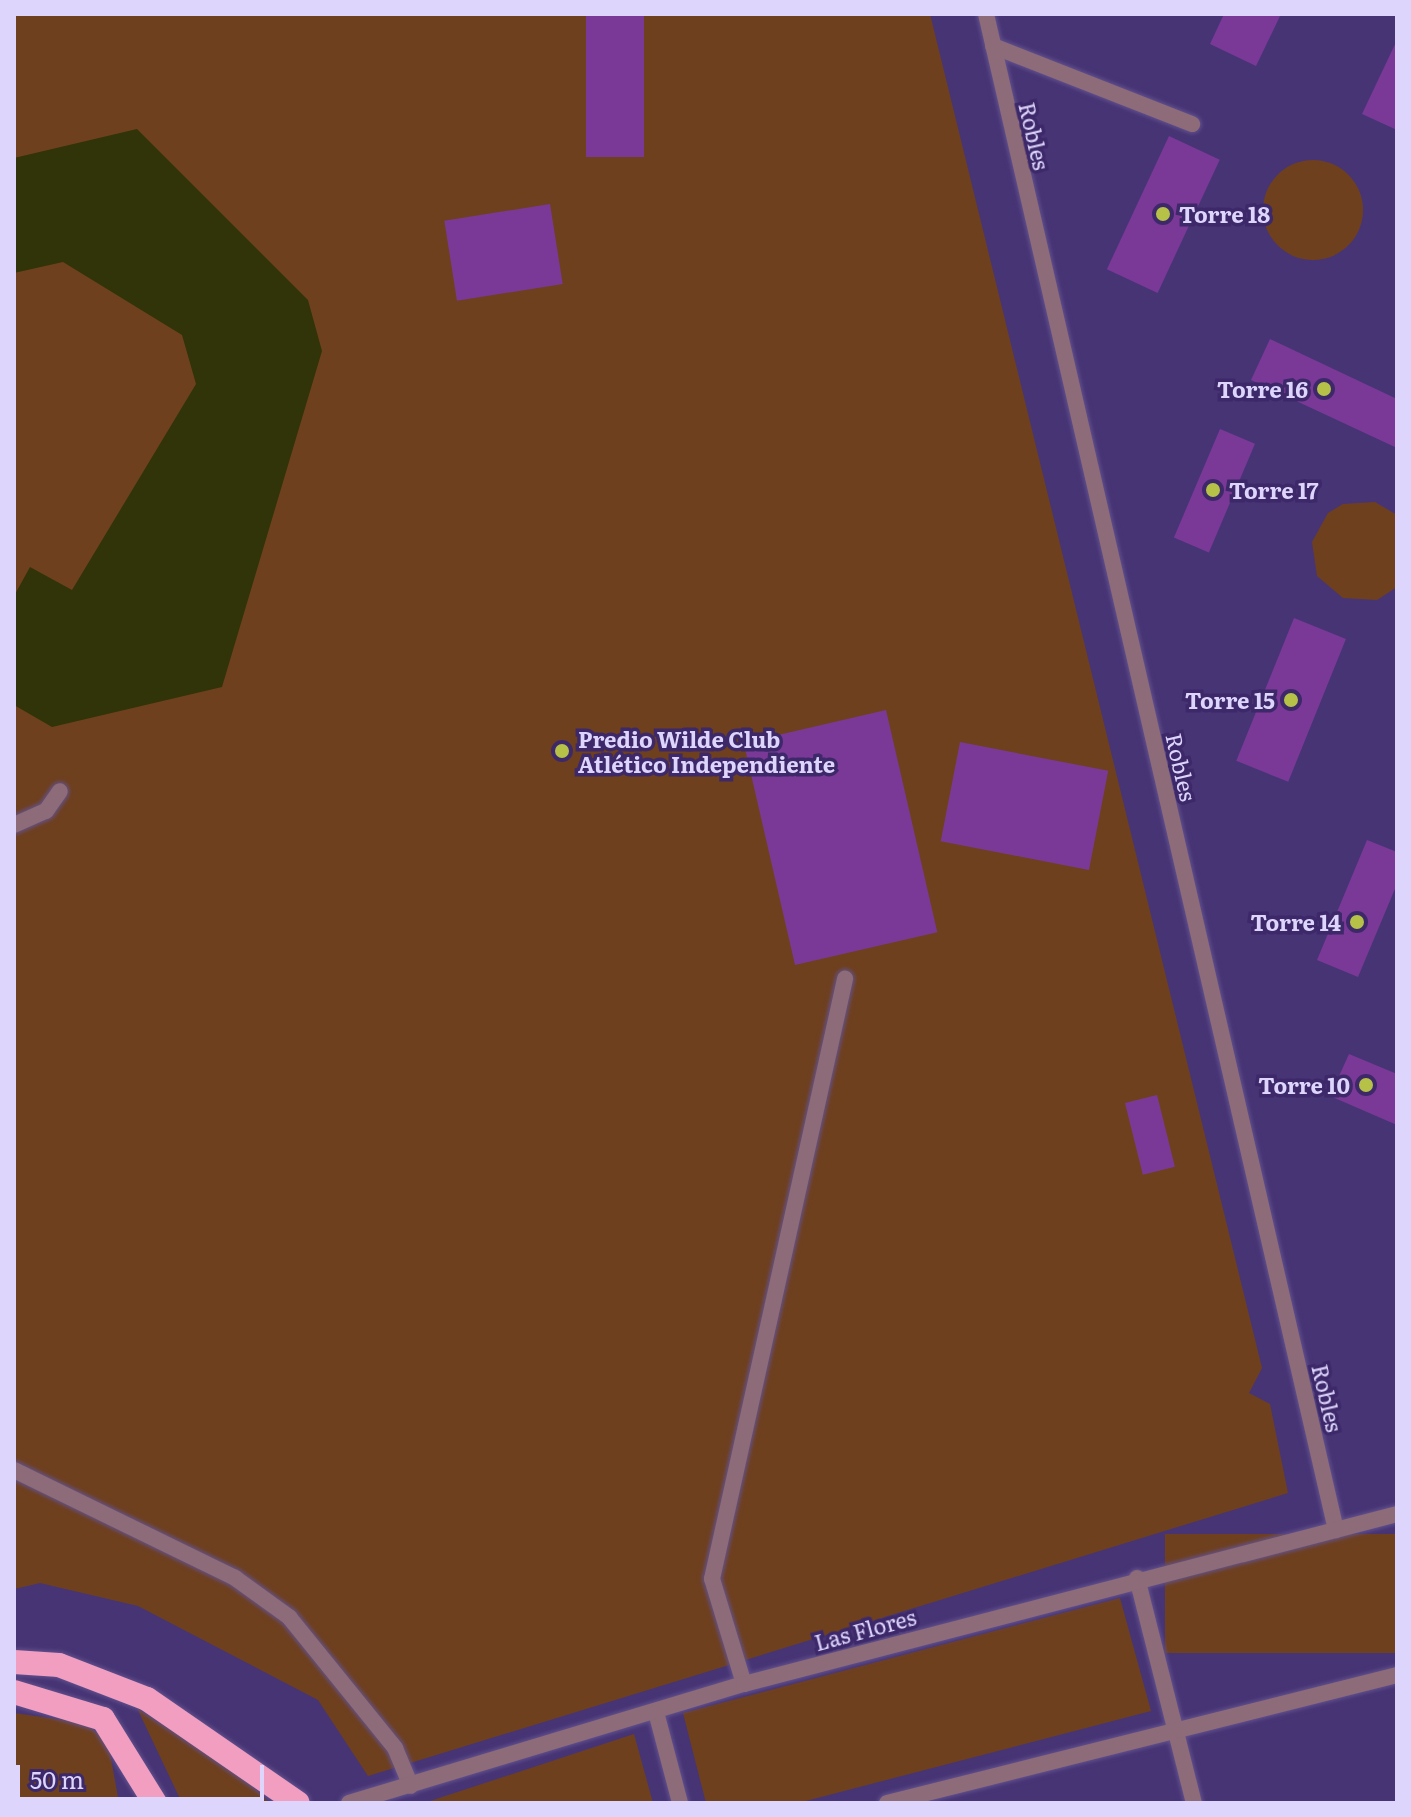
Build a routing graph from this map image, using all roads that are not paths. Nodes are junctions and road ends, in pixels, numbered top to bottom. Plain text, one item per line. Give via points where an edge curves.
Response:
1 (986, 14) edge
2 (993, 46) junction
3 (1192, 124) dead end
4 (60, 791) dead end
5 (14, 825) edge
6 (845, 979) dead end
7 (14, 1470) edge
8 (1397, 1514) edge
9 (1336, 1530) junction
10 (1137, 1578) junction
11 (14, 1662) edge
12 (1397, 1675) edge
13 (744, 1684) junction
14 (14, 1692) edge
15 (656, 1712) junction
16 (1176, 1728) junction
17 (411, 1786) junction
18 (155, 1803) edge
19 (298, 1803) edge
20 (349, 1803) edge
21 (680, 1803) edge
22 (887, 1803) edge
23 (1194, 1803) edge

1 - 2 street, Robles
2 - 3 street
2 - 9 street, Robles
4 - 5 street via 46,811
6 - 13 street via 712,1579
7 - 17 street via 235,1578 289,1617 395,1748
8 - 9 street, Las Flores
9 - 10 street, Las Flores
10 - 13 street, Las Flores
10 - 16 street
11 - 19 highway via 59,1665 147,1699
12 - 16 street
13 - 15 street, Las Flores
14 - 18 highway via 103,1719
15 - 17 street, Las Flores
15 - 21 street
16 - 22 street
16 - 23 street
17 - 20 street, Las Flores

